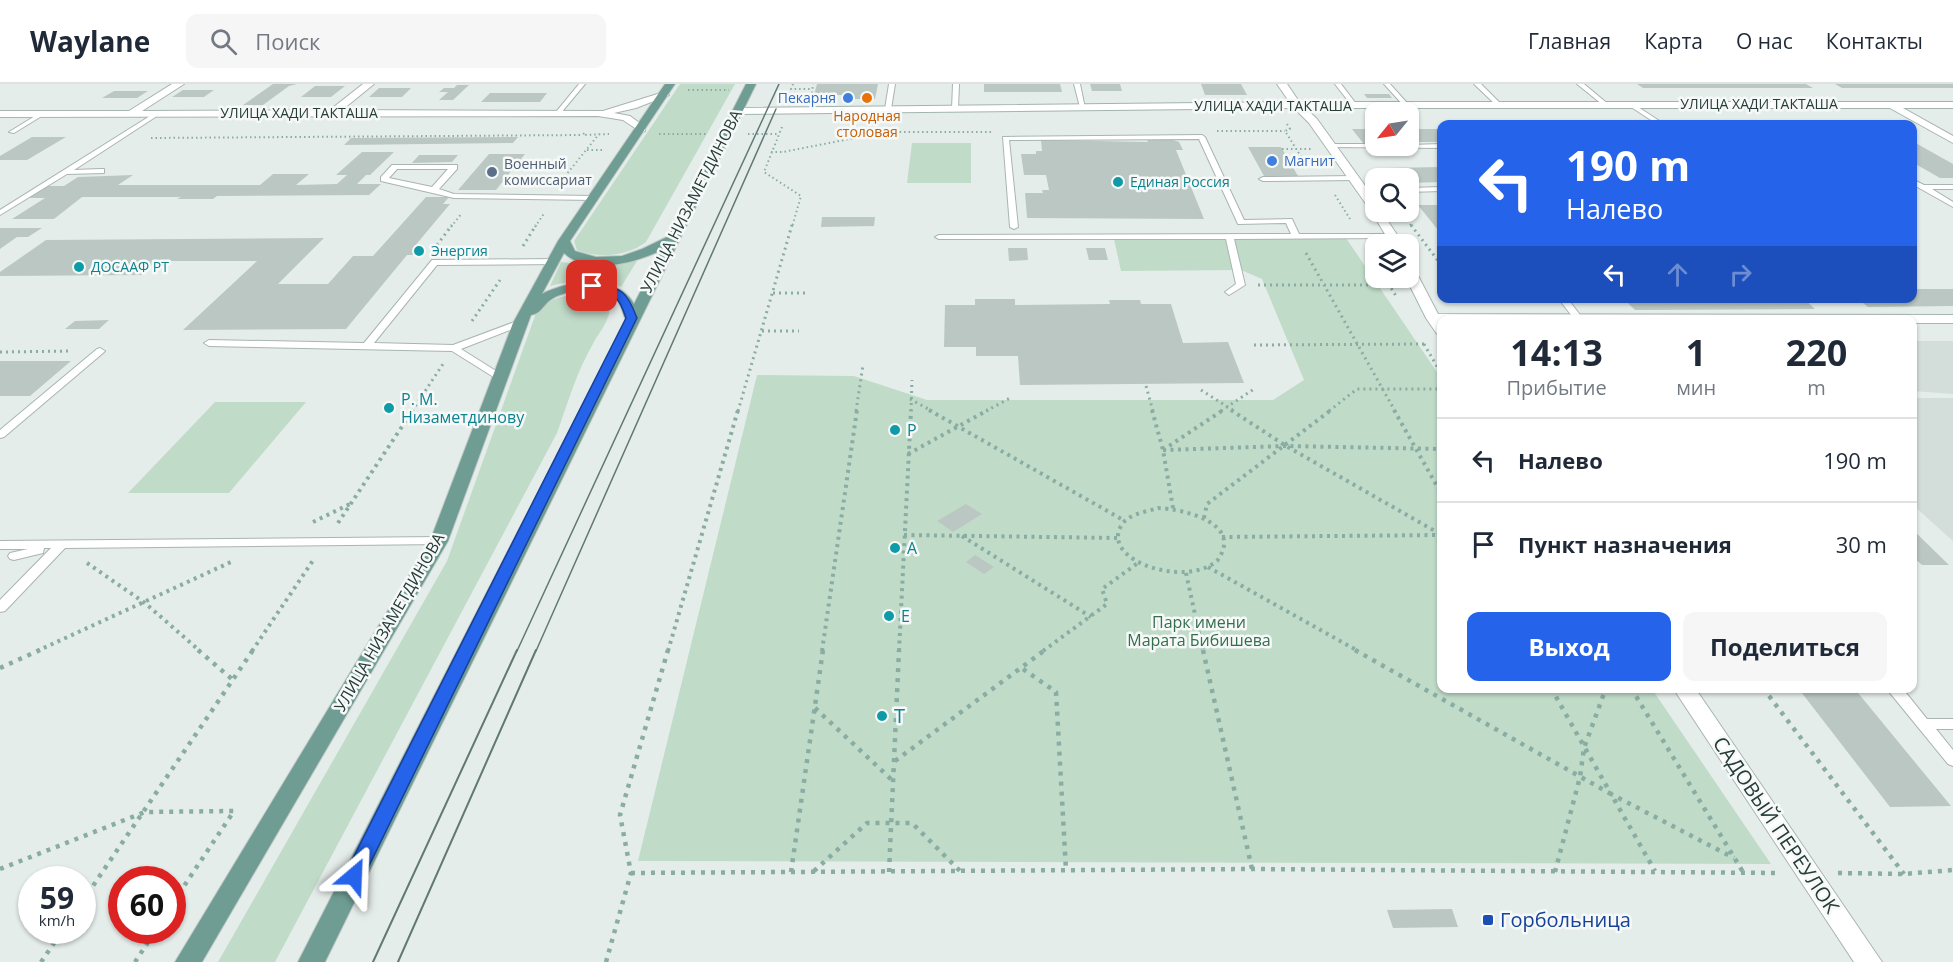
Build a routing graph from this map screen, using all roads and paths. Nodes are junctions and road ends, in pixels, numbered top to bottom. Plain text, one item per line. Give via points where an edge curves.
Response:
1 (179, 84) edge
2 (369, 84) edge
3 (582, 84) edge
4 (670, 84) edge
5 (750, 84) edge
6 (793, 84) edge
7 (892, 84) edge
8 (956, 84) edge
9 (1077, 84) edge
10 (1282, 84) edge
11 (1338, 84) edge
12 (1387, 84) edge
13 (1477, 84) edge
14 (1580, 84) edge
15 (811, 89) dead end
16 (688, 90) dead end
17 (732, 90) dead end
18 (664, 95) junction
19 (1403, 102) edge
20 (1605, 104) junction
21 (1630, 104) junction
22 (1296, 105) junction
23 (1354, 105) junction
24 (1365, 105) edge
25 (1419, 105) edge
26 (1499, 105) junction
27 (1891, 105) junction
28 (1953, 105) edge
29 (1083, 107) junction
30 (955, 108) junction
31 (888, 109) junction
32 (736, 111) junction
33 (158, 113) junction
34 (333, 113) junction
35 (558, 113) junction
36 (598, 113) junction
37 (0, 114) edge
38 (42, 114) junction
39 (130, 114) junction
40 (1655, 120) edge
41 (783, 123) dead end
42 (641, 129) junction
43 (12, 132) dead end
44 (656, 134) dead end
45 (707, 134) dead end
46 (747, 134) dead end
47 (779, 134) junction
48 (583, 135) dead end
49 (598, 135) dead end
50 (120, 138) junction
51 (1953, 140) edge
52 (1331, 146) junction
53 (1437, 146) edge
54 (101, 171) dead end
55 (68, 172) junction
56 (1263, 178) dead end
57 (1354, 178) junction
58 (1917, 184) edge
59 (1917, 187) edge
60 (1923, 187) junction
61 (1953, 187) edge
62 (1437, 189) edge
63 (434, 190) junction
64 (1362, 190) joint
65 (1419, 190) edge
66 (1365, 194) edge
67 (476, 196) junction
68 (554, 197) junction
69 (594, 198) junction
70 (1953, 206) edge
71 (0, 213) edge
72 (1409, 222) edge
73 (1014, 227) dead end
74 (1229, 235) junction
75 (1296, 235) junction
76 (939, 237) dead end
77 (1365, 238) edge
78 (671, 239) junction
79 (564, 241) junction
80 (1437, 259) edge
81 (435, 262) junction
82 (512, 262) junction
83 (555, 262) junction
84 (1323, 284) junction
85 (1241, 285) junction
86 (1365, 285) edge
87 (1418, 288) edge
88 (1229, 292) dead end
89 (773, 293) junction
90 (808, 293) dead end
91 (1566, 303) edge
92 (1577, 315) edge
93 (632, 318) junction
94 (1433, 318) junction
95 (1437, 318) edge
96 (1917, 319) edge
97 (1953, 319) edge
98 (520, 323) junction
99 (1437, 324) edge
100 (762, 331) junction
101 (799, 331) dead end
102 (209, 343) dead end
103 (1432, 344) dead end
104 (368, 345) junction
105 (1254, 345) dead end
106 (1357, 345) junction
107 (454, 348) junction
108 (100, 351) joint
109 (0, 352) edge
110 (863, 365) dead end
111 (500, 378) junction
112 (912, 380) dead end
113 (1146, 386) dead end
114 (1254, 388) dead end
115 (1383, 389) junction
116 (1437, 389) edge
117 (1201, 390) dead end
118 (1012, 397) dead end
119 (910, 399) junction
120 (1229, 407) junction
121 (959, 426) junction
122 (0, 435) edge
123 (1286, 446) junction
124 (1417, 449) junction
125 (1437, 449) edge
126 (1162, 450) junction
127 (908, 454) junction
128 (1437, 486) edge
129 (351, 504) junction
130 (1173, 508) junction
131 (1204, 518) junction
132 (1125, 521) junction
133 (310, 524) dead end
134 (1437, 532) edge
135 (904, 535) junction
136 (1437, 535) edge
137 (961, 536) junction
138 (1222, 537) junction
139 (1118, 538) junction
140 (439, 541) junction
141 (325, 542) junction
142 (270, 543) junction
143 (0, 545) edge
144 (61, 545) junction
145 (14, 556) dead end
146 (1138, 563) junction
147 (1208, 567) junction
148 (1186, 573) junction
149 (145, 603) junction
150 (0, 608) edge
151 (1091, 616) junction
152 (0, 668) edge
153 (1023, 669) junction
154 (233, 680) junction
155 (1554, 693) edge
156 (1604, 693) edge
157 (1634, 693) edge
158 (1686, 693) edge
159 (1767, 693) edge
160 (1897, 693) edge
161 (815, 707) junction
162 (1923, 724) junction
163 (1953, 724) edge
164 (1584, 748) junction
165 (1953, 760) edge
166 (894, 762) junction
167 (1580, 777) junction
168 (893, 782) junction
169 (1611, 794) junction
170 (144, 812) junction
171 (891, 822) junction
172 (1734, 858) junction
173 (0, 869) edge
174 (1252, 869) junction
175 (1066, 870) junction
176 (1953, 870) edge
177 (961, 871) junction
178 (791, 872) junction
179 (813, 872) junction
180 (889, 872) junction
181 (1555, 872) junction
182 (1655, 872) junction
183 (631, 873) junction
184 (1743, 873) junction
185 (1807, 873) junction
186 (1904, 874) junction
187 (96, 882) edge
188 (186, 883) edge
189 (53, 944) edge
190 (147, 944) edge
191 (41, 962) edge
192 (135, 962) edge
193 (188, 962) edge
194 (311, 962) edge
195 (606, 962) edge
196 (1869, 962) edge

1 - 39 street
2 - 34 street
3 - 35 lane
4 - 18 main road, УЛИЦА НИЗАМЕТДИНОВА
5 - 32 main road, УЛИЦА НИЗАМЕТДИНОВА
6 - 15 path via 791,89
7 - 31 lane
8 - 30 lane
9 - 29 lane
10 - 22 street
11 - 23 lane
12 - 19 lane
13 - 26 lane
14 - 20 lane
16 - 17 path
18 - 36 street
18 - 42 main road, УЛИЦА НИЗАМЕТДИНОВА
20 - 21 street, УЛИЦА ХАДИ ТАКТАША
20 - 26 street, УЛИЦА ХАДИ ТАКТАША
21 - 27 street, УЛИЦА ХАДИ ТАКТАША
21 - 40 lane
22 - 23 street, УЛИЦА ХАДИ ТАКТАША
22 - 29 street, УЛИЦА ХАДИ ТАКТАША
22 - 52 street
23 - 24 street, УЛИЦА ХАДИ ТАКТАША
25 - 26 street, УЛИЦА ХАДИ ТАКТАША
27 - 28 street, УЛИЦА ХАДИ ТАКТАША
27 - 51 street
29 - 30 street, УЛИЦА ХАДИ ТАКТАША
30 - 31 street, УЛИЦА ХАДИ ТАКТАША
31 - 32 street, УЛИЦА ХАДИ ТАКТАША
32 - 78 main road, УЛИЦА НИЗАМЕТДИНОВА
33 - 34 street, УЛИЦА ХАДИ ТАКТАША
33 - 39 street, УЛИЦА ХАДИ ТАКТАША
33 - 50 lane
34 - 35 street, УЛИЦА ХАДИ ТАКТАША
35 - 36 street, УЛИЦА ХАДИ ТАКТАША
36 - 42 street via 626,118
37 - 38 street, УЛИЦА ХАДИ ТАКТАША
38 - 39 street, УЛИЦА ХАДИ ТАКТАША
38 - 43 lane
41 - 47 path
42 - 69 main road, УЛИЦА НИЗАМЕТДИНОВА
44 - 45 path
46 - 47 path
47 - 89 path via 764,172 801,196
48 - 50 path
49 - 68 path via 554,190
50 - 55 lane
52 - 53 lane
52 - 57 street
54 - 55 lane
55 - 71 lane
56 - 57 lane
57 - 64 street
58 - 60 lane
59 - 60 lane
60 - 61 lane
60 - 70 lane
62 - 65 lane
63 - 63 lane via 454,166 395,167 384,178
63 - 67 lane via 454,196
64 - 66 street
67 - 68 lane via 511,200
67 - 81 path via 429,256
68 - 69 lane
68 - 82 path
69 - 79 main road, УЛИЦА НИЗАМЕТДИНОВА
72 - 80 path
73 - 75 lane via 1005,138 1202,137 1241,222 1289,221
74 - 75 lane
74 - 76 lane
74 - 85 lane
75 - 77 lane
75 - 84 path
78 - 79 main road via 648,254 608,262 585,260 570,253
78 - 93 main road, УЛИЦА НИЗАМЕТДИНОВА
79 - 83 main road, УЛИЦА НИЗАМЕТДИНОВА
81 - 82 lane
81 - 104 lane
82 - 83 lane
82 - 107 path
83 - 98 main road, УЛИЦА НИЗАМЕТДИНОВА
84 - 85 path
84 - 86 path
84 - 106 path
85 - 88 lane
87 - 94 street
89 - 90 path
89 - 100 path
91 - 92 lane
93 - 98 main road via 624,298 612,290 592,286 547,296
93 - 194 main road, УЛИЦА НИЗАМЕТДИНОВА
94 - 95 street
94 - 99 street
96 - 97 street
98 - 107 lane
98 - 111 main road, УЛИЦА НИЗАМЕТДИНОВА
100 - 101 path
100 - 183 path via 620,815
102 - 104 lane
103 - 106 path
104 - 107 lane
105 - 106 path
106 - 115 path
107 - 111 lane
107 - 129 path
108 - 109 path
108 - 122 lane
110 - 161 path
111 - 140 main road, УЛИЦА НИЗАМЕТДИНОВА
112 - 119 path
113 - 126 path
114 - 120 path
115 - 116 path
115 - 123 path via 1357,389
115 - 124 path
117 - 120 path
118 - 121 path
119 - 121 path
119 - 127 path
120 - 123 path
120 - 126 path
121 - 127 path
121 - 132 path
123 - 124 path
123 - 126 path
123 - 131 path via 1207,504
123 - 134 path
124 - 125 path
124 - 128 path
126 - 130 path
127 - 135 path
129 - 133 path
129 - 141 path
130 - 131 path
130 - 132 path via 1145,510
131 - 138 path
132 - 139 path
135 - 137 path
135 - 166 path
136 - 138 path
137 - 139 path
137 - 151 path
138 - 147 path via 1219,558
139 - 146 path via 1127,556
140 - 141 lane
140 - 193 main road, УЛИЦА НИЗАМЕТДИНОВА
141 - 142 lane
141 - 154 path
142 - 144 lane
142 - 149 path
143 - 144 lane
144 - 145 lane
144 - 149 path
144 - 150 lane
146 - 148 path via 1152,570
146 - 151 path via 1102,588 1107,604
147 - 148 path
147 - 167 path
148 - 174 path
149 - 152 path
149 - 154 path
151 - 153 path
153 - 166 path
153 - 175 path via 1056,692
154 - 170 path
155 - 164 path
156 - 164 path
157 - 172 path
158 - 185 street, САДОВЫЙ ПЕРЕУЛОК
159 - 186 path
160 - 162 lane
161 - 168 path
161 - 178 path
162 - 163 lane
162 - 165 lane
164 - 167 path
164 - 169 path
166 - 168 path
167 - 169 path
167 - 181 path
168 - 171 path
169 - 172 path
169 - 182 path
170 - 173 path
170 - 187 path
170 - 188 path via 234,811
171 - 177 path via 912,823
171 - 179 path via 867,823
171 - 180 path
172 - 184 path
174 - 175 path
174 - 181 path
175 - 177 path
176 - 186 path
177 - 180 path
178 - 179 path
178 - 183 path
179 - 180 path
181 - 182 path
182 - 184 path
183 - 195 path
184 - 185 path
185 - 186 path
185 - 196 street, САДОВЫЙ ПЕРЕУЛОК
189 - 191 path
190 - 192 path

